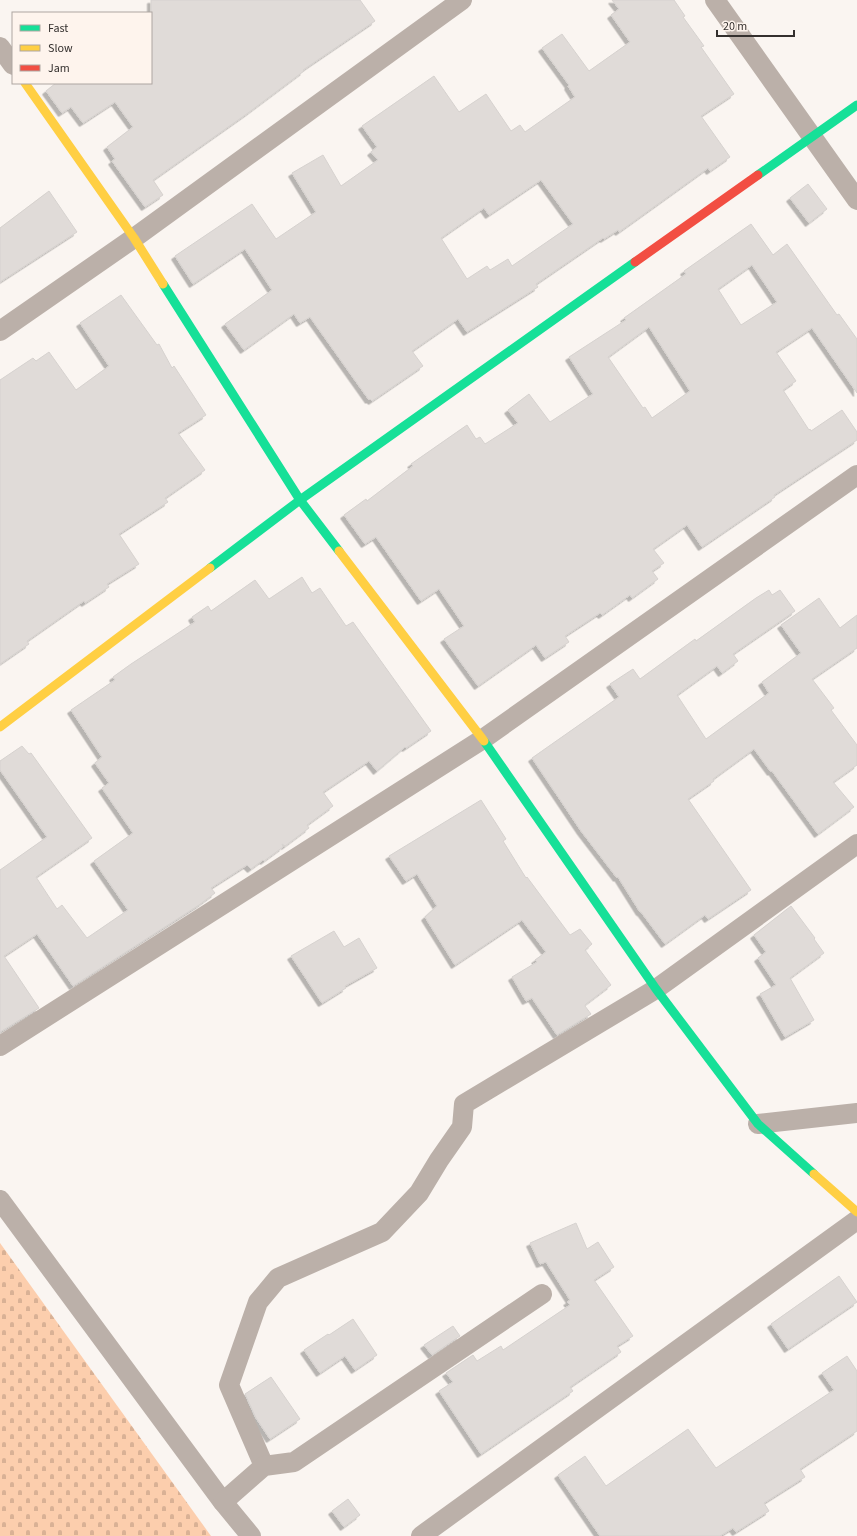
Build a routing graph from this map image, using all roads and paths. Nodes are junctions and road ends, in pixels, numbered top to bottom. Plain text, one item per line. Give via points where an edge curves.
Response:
1 (462, 0) edge
2 (715, 0) edge
3 (0, 47) edge
4 (12, 64) edge
5 (26, 84) edge
6 (857, 105) edge
7 (812, 137) junction
8 (857, 200) edge
9 (134, 238) junction
10 (0, 331) edge
11 (857, 475) edge
12 (300, 500) junction
13 (0, 727) edge
14 (483, 739) junction
15 (857, 844) edge
16 (656, 990) junction
17 (0, 1046) edge
18 (857, 1113) edge
19 (758, 1124) junction
20 (0, 1200) edge
21 (857, 1212) edge
22 (857, 1220) edge
23 (542, 1294) dead end
24 (264, 1466) junction
25 (223, 1502) junction
26 (251, 1536) edge
27 (421, 1536) edge

1 - 9 street
2 - 7 street
3 - 4 street
5 - 9 street
6 - 7 street
7 - 8 street
7 - 12 street
9 - 10 street
9 - 12 street
11 - 14 street
12 - 13 street
12 - 14 street
14 - 16 street
14 - 17 street
15 - 16 street
16 - 19 street
16 - 24 street via 464,1104 462,1127 419,1193 382,1232 278,1278 258,1302 229,1385
18 - 19 street
19 - 21 street
20 - 25 street
22 - 27 street
23 - 24 street via 294,1462
24 - 25 street
25 - 26 street

